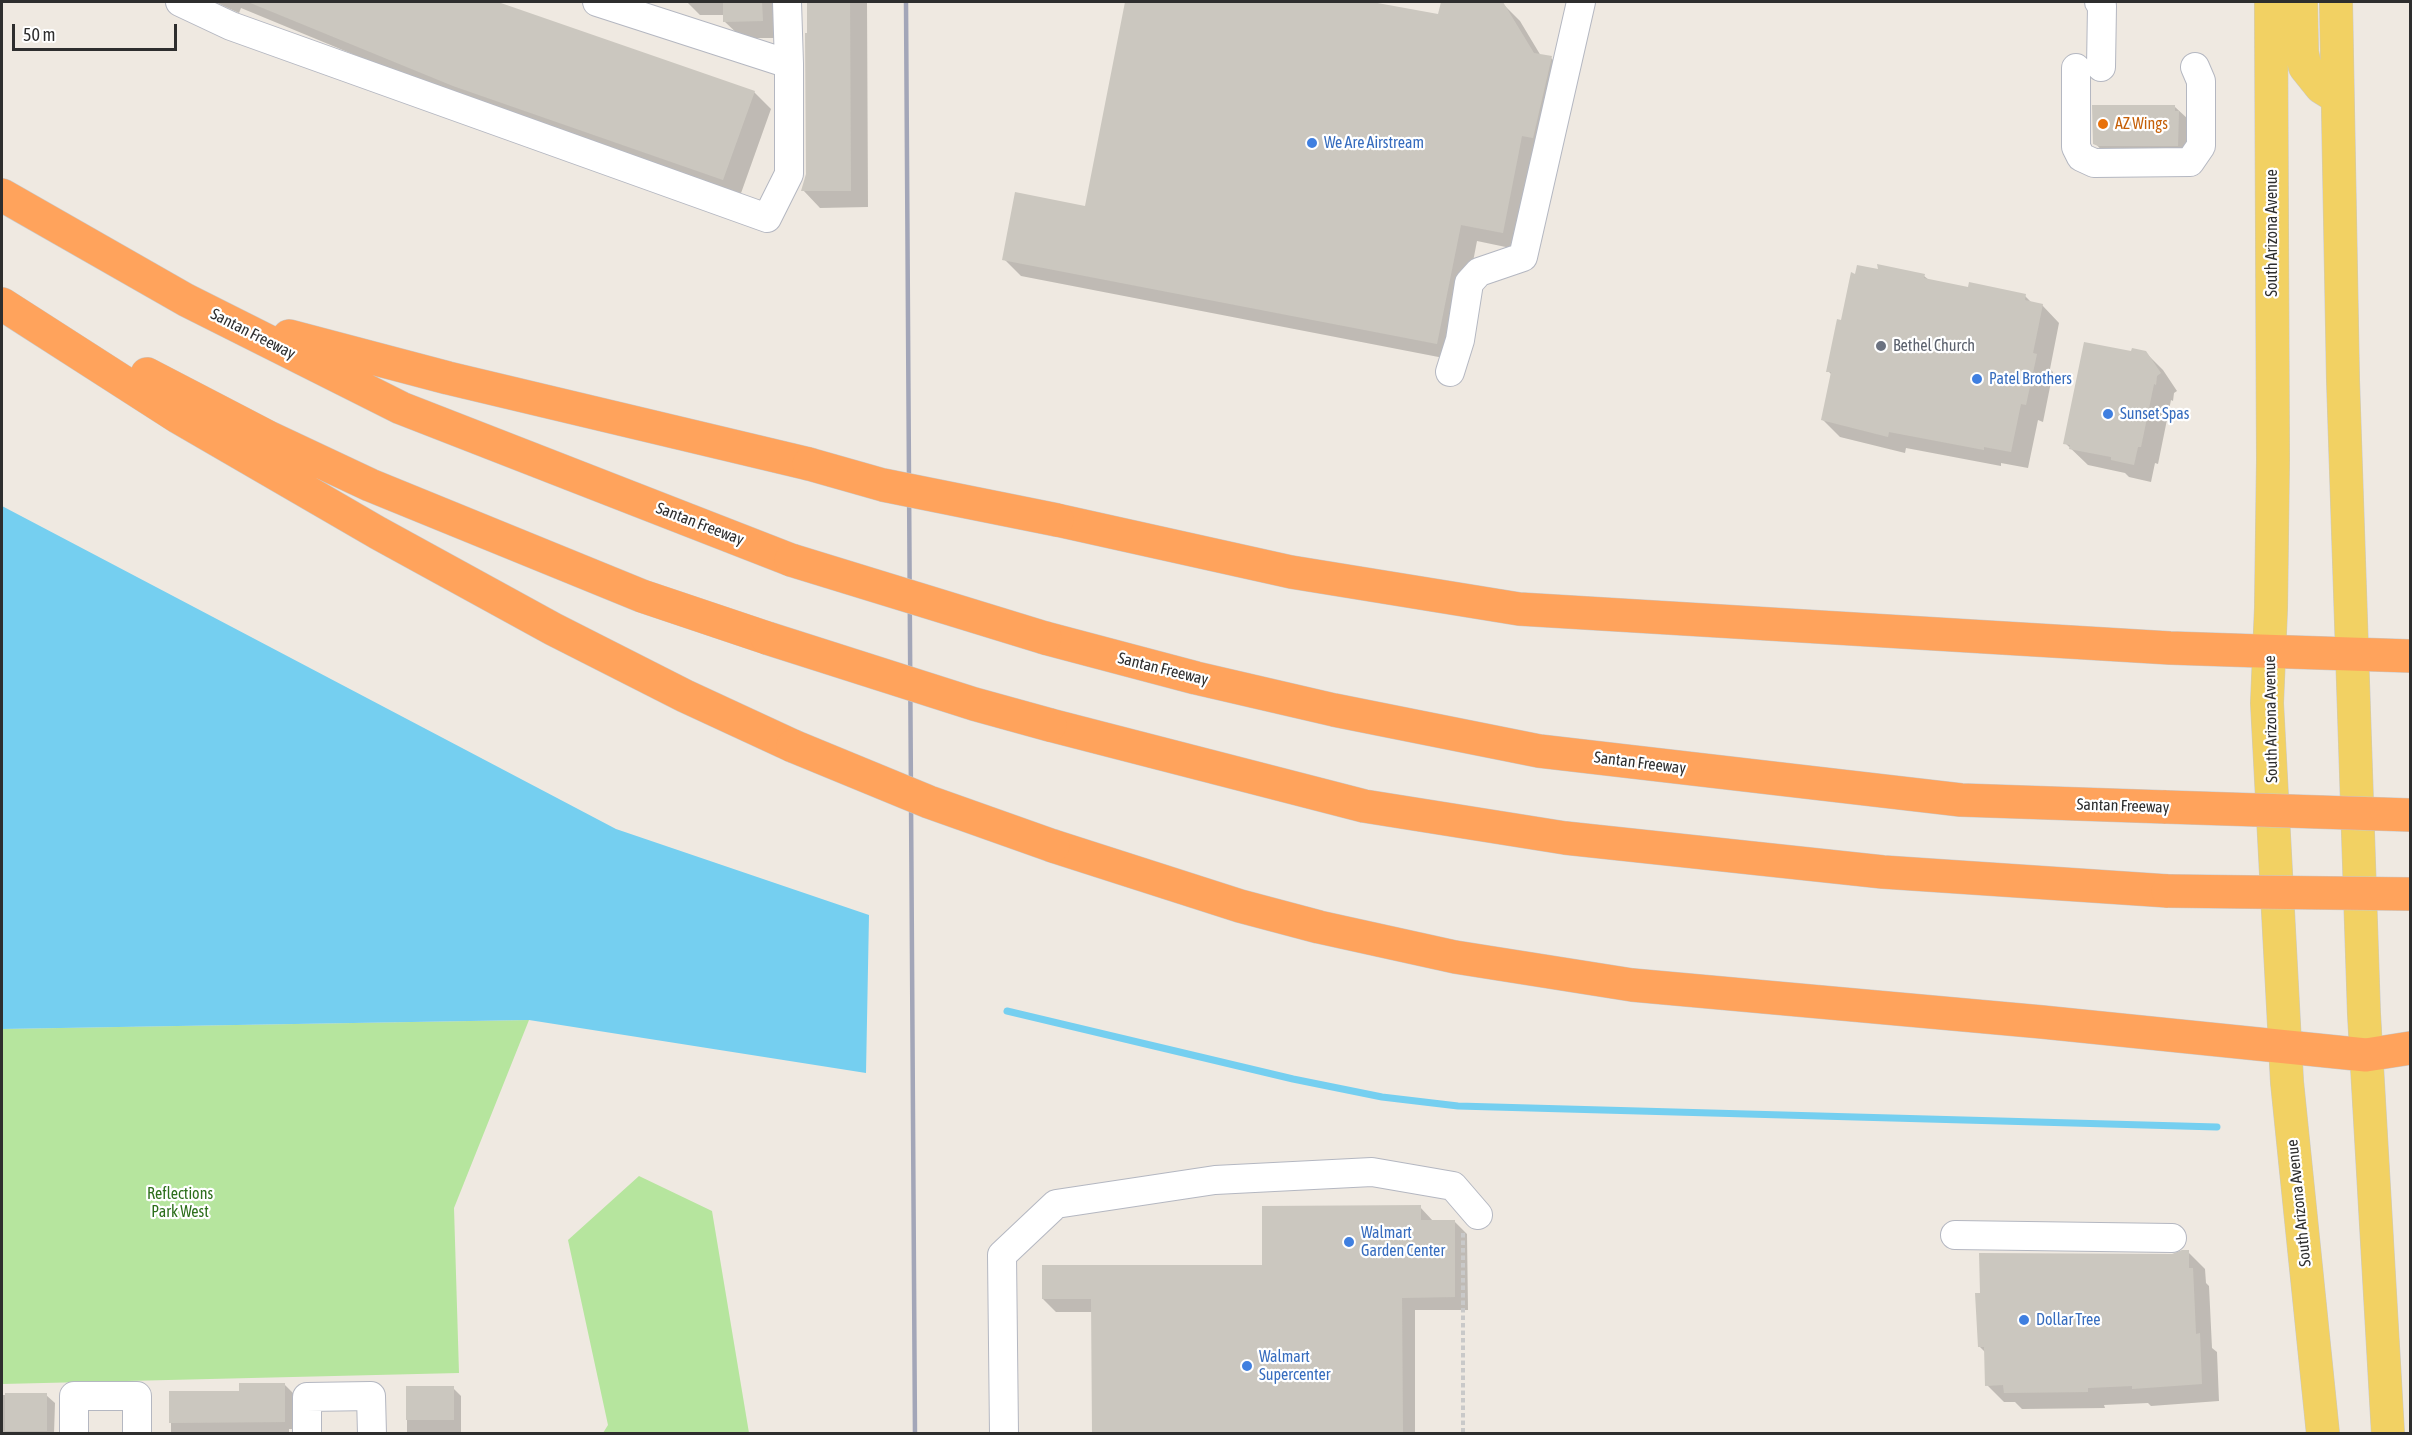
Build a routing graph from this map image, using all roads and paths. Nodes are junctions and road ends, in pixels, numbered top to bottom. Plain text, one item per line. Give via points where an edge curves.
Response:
1 (180, 2) edge
2 (597, 2) edge
3 (787, 2) edge
4 (1581, 2) edge
5 (2099, 2) edge
6 (2271, 2) edge
7 (2301, 2) edge
8 (2336, 2) edge
9 (653, 11) edge
10 (789, 64) junction
11 (2195, 67) dead end
12 (2337, 97) junction
13 (2, 195) edge
14 (2, 299) edge
15 (186, 300) junction
16 (2, 304) edge
17 (1450, 372) dead end
18 (2270, 651) junction
19 (2351, 653) junction
20 (2410, 656) edge
21 (2410, 814) edge
22 (2410, 894) edge
23 (2285, 1048) junction
24 (2410, 1048) edge
25 (2366, 1055) junction
26 (1478, 1215) joint
27 (1955, 1235) dead end
28 (2172, 1238) dead end
29 (74, 1434) edge
30 (137, 1434) edge
31 (307, 1434) edge
32 (372, 1434) edge
33 (1004, 1434) edge
34 (1463, 1434) edge
35 (2323, 1434) edge
36 (2388, 1434) edge

1 - 10 street via 231,26 766,218 789,174
2 - 9 street
3 - 10 street
4 - 17 street via 1523,257 1479,272 1469,283 1460,340
5 - 11 street via 2102,6 2076,147 2081,157 2094,163 2190,162 2201,146 2201,81
6 - 18 main road, South Arizona Avenue
7 - 12 main road via 2305,67 2321,87
8 - 12 main road
9 - 10 street
12 - 19 main road
13 - 15 highway, Santan Freeway
14 - 22 highway, bridge via 270,438 370,485 642,596 974,704 1364,806 1565,838 1883,872 2168,891
15 - 18 highway, bridge via 329,347 448,378 883,485 1291,572 1519,609
15 - 21 highway, Santan Freeway, bridge via 400,408 791,560 1045,638 1334,710 1539,751 1961,800
16 - 23 highway, bridge via 178,417 553,629 793,746 929,802 1053,846 1240,906 1467,958 1632,985
18 - 19 highway
18 - 23 main road, South Arizona Avenue via 2267,703
19 - 20 highway
19 - 25 main road
23 - 25 highway
23 - 35 main road, South Arizona Avenue
24 - 25 highway
25 - 36 main road
26 - 33 street via 1453,1186 1372,1172 1215,1180 1056,1204 1002,1255
26 - 34 path via 1463,1217
27 - 28 street
29 - 30 street via 74,1396 137,1396
31 - 32 street via 307,1397 371,1396

